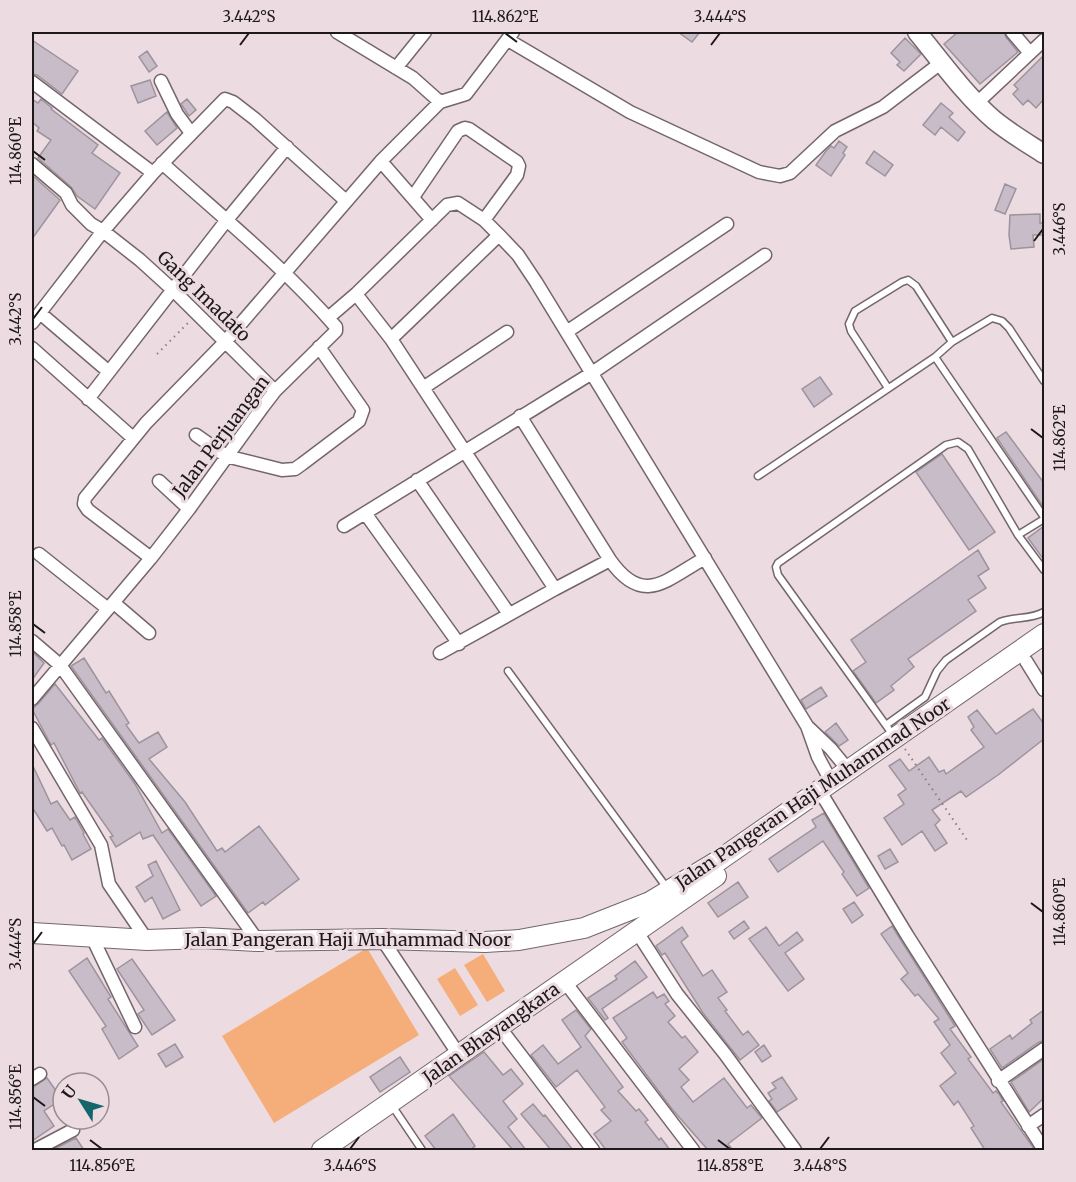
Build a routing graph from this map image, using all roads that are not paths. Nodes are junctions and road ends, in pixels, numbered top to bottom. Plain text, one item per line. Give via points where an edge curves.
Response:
1 (337, 32) edge
2 (425, 32) edge
3 (917, 32) edge
4 (1012, 32) edge
5 (510, 36) edge
6 (1044, 40) edge
7 (1030, 53) junction
8 (942, 62) junction
9 (396, 68) junction
10 (161, 81) dead end
11 (32, 82) edge
12 (440, 102) junction
13 (977, 103) junction
14 (191, 133) junction
15 (287, 147) junction
16 (1044, 154) edge
17 (163, 162) junction
18 (32, 164) edge
19 (385, 166) dead end
20 (153, 173) junction
21 (413, 197) junction
22 (346, 201) junction
23 (432, 220) junction
24 (484, 220) junction
25 (226, 221) junction
26 (727, 224) dead end
27 (103, 231) junction
28 (499, 235) junction
29 (765, 255) dead end
30 (283, 273) junction
31 (173, 290) junction
32 (356, 294) junction
33 (40, 313) junction
34 (328, 318) junction
35 (32, 323) edge
36 (567, 331) junction
37 (507, 332) dead end
38 (391, 339) junction
39 (225, 342) junction
40 (952, 342) junction
41 (319, 347) junction
42 (32, 348) edge
43 (935, 357) junction
44 (109, 372) junction
45 (592, 373) junction
46 (1044, 381) edge
47 (423, 388) junction
48 (888, 388) junction
49 (275, 391) junction
50 (88, 399) junction
51 (520, 416) junction
52 (196, 435) dead end
53 (133, 438) junction
54 (465, 450) junction
55 (226, 456) junction
56 (758, 476) dead end
57 (417, 480) junction
58 (159, 482) dead end
59 (189, 509) junction
60 (365, 513) junction
61 (1044, 518) edge
62 (344, 526) dead end
63 (1018, 535) junction
64 (39, 554) dead end
65 (151, 558) junction
66 (705, 558) junction
67 (610, 560) junction
68 (1044, 570) edge
69 (555, 589) junction
70 (111, 606) junction
71 (1044, 612) edge
72 (509, 614) junction
73 (149, 633) dead end
74 (1044, 634) edge
75 (32, 641) edge
76 (459, 644) junction
77 (1044, 648) edge
78 (440, 653) dead end
79 (1026, 661) junction
80 (60, 664) junction
81 (508, 671) dead end
82 (1044, 690) edge
83 (32, 699) edge
84 (807, 726) junction
85 (32, 728) edge
86 (900, 736) junction
87 (849, 771) junction
88 (828, 791) junction
89 (669, 891) junction
90 (661, 916) joint
91 (637, 932) junction
92 (32, 933) edge
93 (91, 935) junction
94 (382, 939) junction
95 (147, 940) junction
96 (258, 941) junction
97 (565, 982) junction
98 (135, 1027) dead end
99 (500, 1028) junction
100 (1044, 1049) edge
101 (459, 1055) junction
102 (998, 1081) junction
103 (391, 1103) junction
104 (1044, 1115) edge
105 (1028, 1126) junction
106 (71, 1131) edge
107 (35, 1150) edge
108 (322, 1150) edge
109 (422, 1150) edge
110 (593, 1150) edge
111 (693, 1150) edge
112 (795, 1150) edge
113 (1044, 1150) edge

1 - 9 street
2 - 9 street
3 - 8 main road
4 - 7 street
5 - 8 street via 630,112 759,172 780,176 790,173 835,131 883,107
5 - 12 street via 466,94
6 - 7 street
7 - 13 street
8 - 13 main road
9 - 12 street
10 - 14 street
11 - 20 street
12 - 22 street
13 - 16 main road
14 - 15 street via 228,99
14 - 17 street
15 - 22 street
15 - 25 street
17 - 20 street
17 - 25 street
18 - 27 street, Gang Imadato via 66,193 91,224
19 - 21 street
20 - 27 street
21 - 23 street
21 - 24 street via 458,131 469,129 519,166 517,175
22 - 30 street
23 - 24 street via 453,203
23 - 32 street
24 - 28 street
25 - 30 street
25 - 31 street
26 - 36 street
27 - 31 street, Gang Imadato
27 - 33 street
28 - 36 street via 518,255
28 - 38 street
29 - 45 street
30 - 34 street
30 - 39 street
31 - 39 street, Gang Imadato
31 - 44 street
32 - 34 street
32 - 38 street
33 - 35 street
33 - 44 street
34 - 41 street, Jalan Perjuangan via 336,331
36 - 45 street
37 - 47 street
38 - 47 street
39 - 49 street, Gang Imadato
39 - 53 street
40 - 43 lane
40 - 46 lane via 992,318 1002,321
40 - 48 lane via 916,286 908,280 855,311 849,324 851,330
41 - 49 street, Jalan Perjuangan
41 - 55 street via 363,410 359,421 295,469 282,470
42 - 50 street
43 - 48 lane
43 - 61 lane
44 - 50 street
45 - 51 street
45 - 66 street
47 - 54 street
48 - 56 lane
49 - 55 street, Jalan Perjuangan
50 - 53 street
51 - 54 street
51 - 67 street
52 - 55 street
53 - 65 street via 84,504
54 - 57 street
54 - 69 street
55 - 59 street, Jalan Perjuangan
57 - 60 street
57 - 72 street
58 - 59 street
59 - 65 street, Jalan Perjuangan
60 - 62 street
60 - 76 street
61 - 63 lane
63 - 68 lane
63 - 86 lane via 968,449 953,442 778,563 778,575
64 - 70 street
65 - 70 street, Jalan Perjuangan
66 - 67 street via 646,587 627,581
66 - 84 street
67 - 69 street
69 - 72 street
70 - 73 street
70 - 80 street, Jalan Perjuangan
71 - 86 lane via 1032,618 1000,622 946,660
72 - 76 street
74 - 86 main road, Jalan Pangeran Haji Muhammad Noor
75 - 80 street
76 - 78 street
77 - 79 main road, Jalan Pangeran Haji Muhammad Noor
79 - 82 street
79 - 86 main road, Jalan Pangeran Haji Muhammad Noor
80 - 83 street, Jalan Perjuangan
80 - 96 street
81 - 89 lane
84 - 87 street
84 - 88 street
85 - 95 street via 101,845 110,884
86 - 87 main road, Jalan Pangeran Haji Muhammad Noor
86 - 88 main road, Jalan Pangeran Haji Muhammad Noor
87 - 88 main road, Jalan Pangeran Haji Muhammad Noor
88 - 89 main road, Jalan Pangeran Haji Muhammad Noor
88 - 90 main road, Jalan Pangeran Haji Muhammad Noor
88 - 102 street
89 - 94 main road, Jalan Pangeran Haji Muhammad Noor via 617,917 548,935 485,942
90 - 91 main road, Jalan Bhayangkara
91 - 97 main road, Jalan Bhayangkara
91 - 112 street via 677,994
92 - 93 main road, Jalan Pangeran Haji Muhammad Noor
93 - 95 main road, Jalan Pangeran Haji Muhammad Noor
93 - 98 street
94 - 96 main road, Jalan Pangeran Haji Muhammad Noor
94 - 101 street
95 - 96 main road, Jalan Pangeran Haji Muhammad Noor
97 - 99 main road, Jalan Bhayangkara
97 - 111 street
99 - 101 main road, Jalan Bhayangkara
99 - 110 street
100 - 102 street
101 - 103 main road, Jalan Bhayangkara
102 - 105 street
103 - 108 main road, Jalan Bhayangkara
103 - 109 lane
104 - 105 street
105 - 113 street
106 - 107 street

